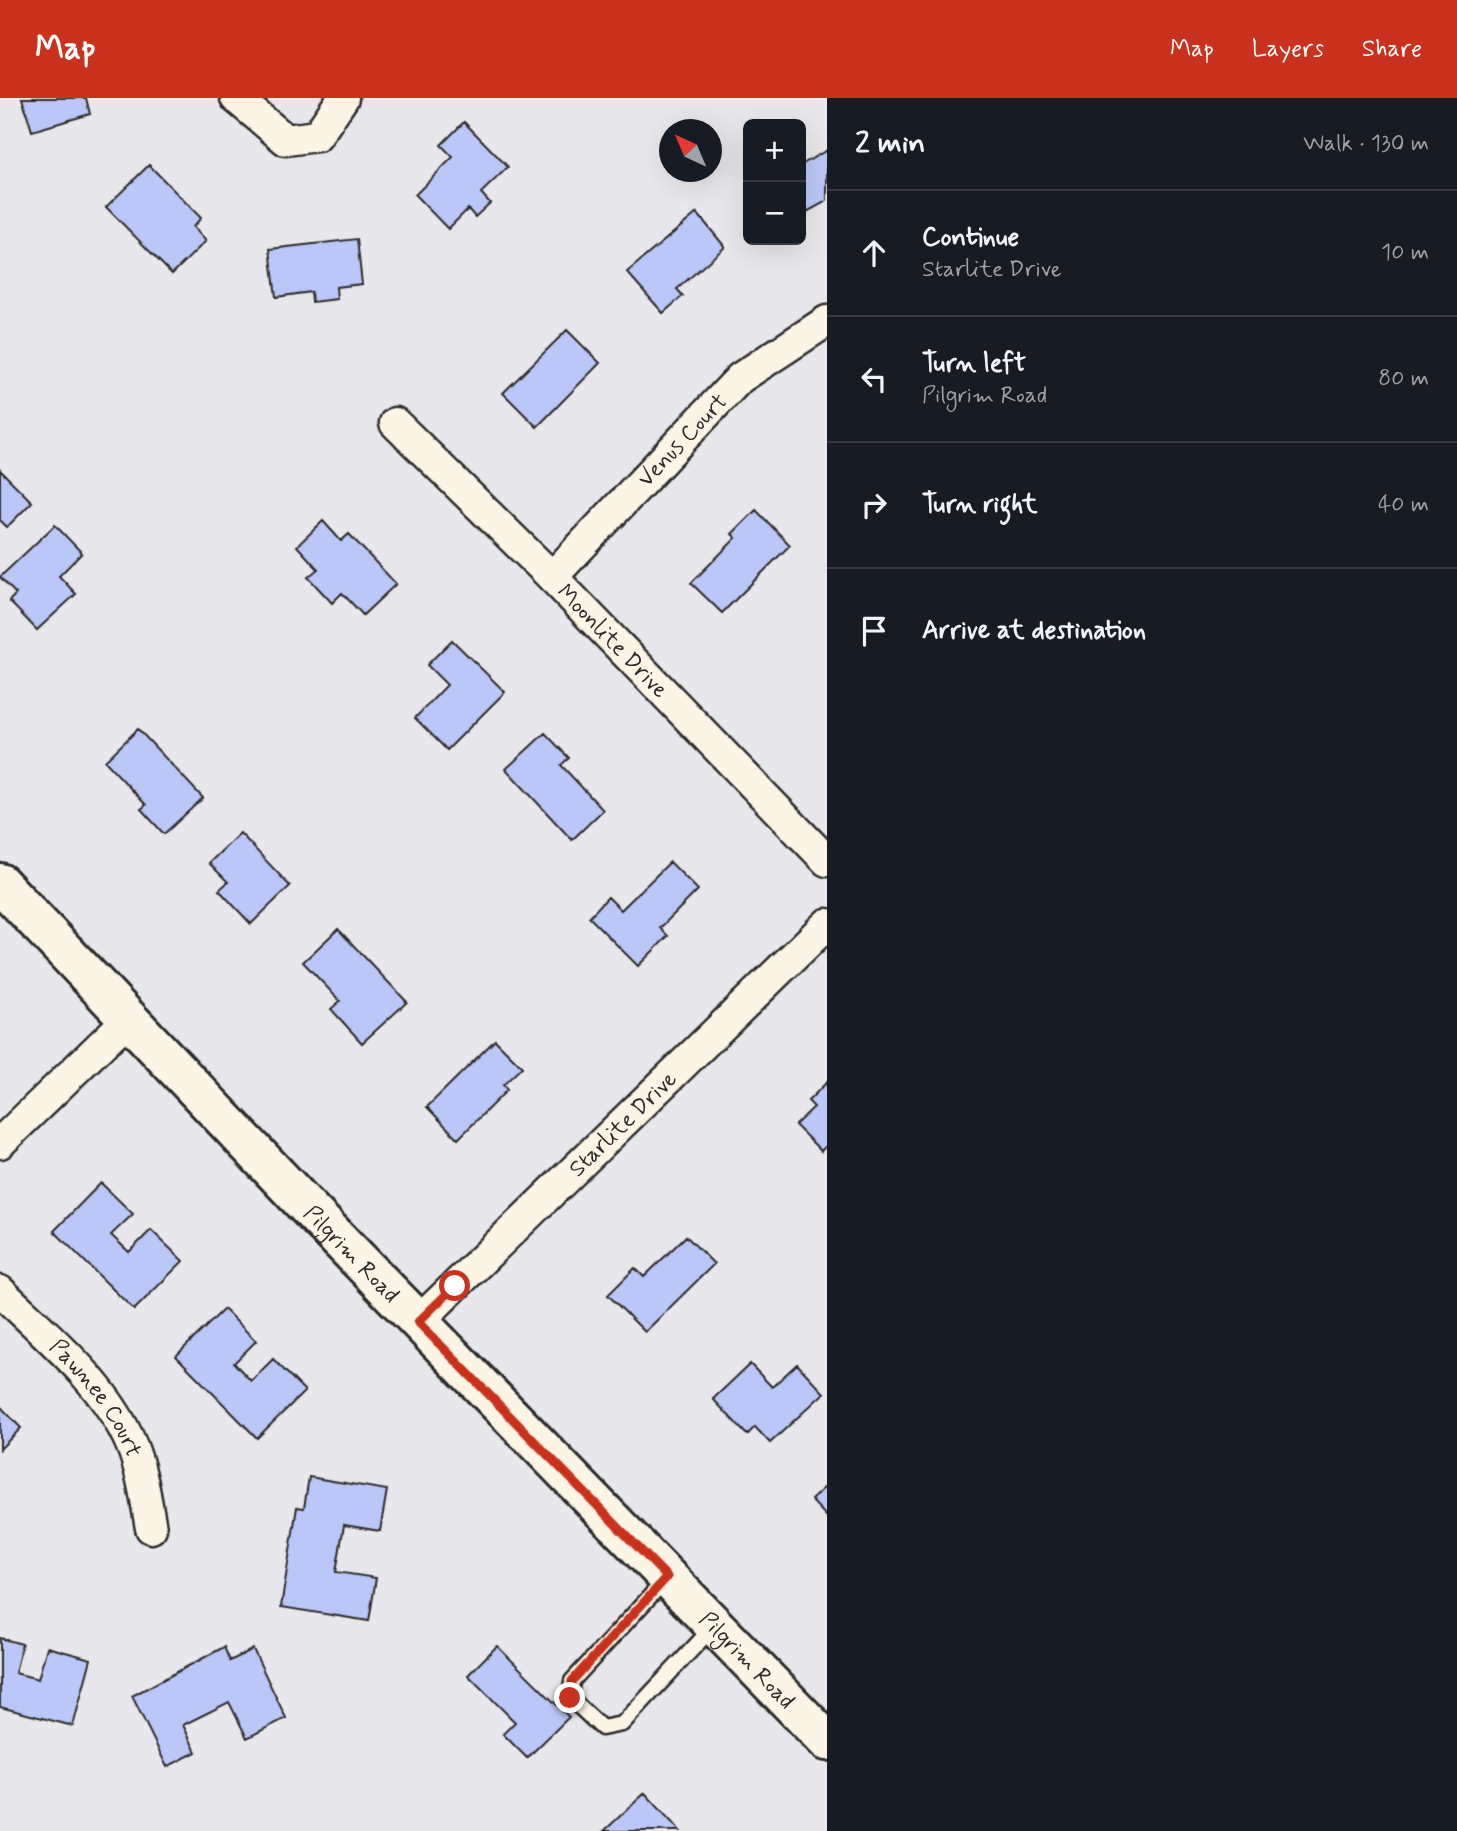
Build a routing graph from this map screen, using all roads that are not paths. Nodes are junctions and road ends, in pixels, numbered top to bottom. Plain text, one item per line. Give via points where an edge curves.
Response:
1 (236, 98) edge
2 (343, 98) edge
3 (827, 321) edge
4 (395, 423) dead end
5 (552, 577) junction
6 (827, 862) edge
7 (0, 883) edge
8 (827, 924) edge
9 (129, 1018) junction
10 (0, 1143) edge
11 (0, 1291) edge
12 (418, 1322) junction
13 (151, 1528) dead end
14 (667, 1577) junction
15 (715, 1625) junction
16 (827, 1741) edge

1 - 2 street via 286,140 317,136
3 - 5 street, Venus Court via 740,378
4 - 5 street, Moonlite Drive
5 - 6 street, Moonlite Drive
7 - 9 street, Pilgrim Road
8 - 12 street, Starlite Drive
9 - 10 street
9 - 12 street, Pilgrim Road
11 - 13 street, Pawnee Court via 64,1354 117,1416 132,1446
12 - 14 street, Pilgrim Road
14 - 15 street, Pilgrim Road
14 - 15 lane via 572,1681 570,1698 602,1728 622,1724
15 - 16 street, Pilgrim Road

